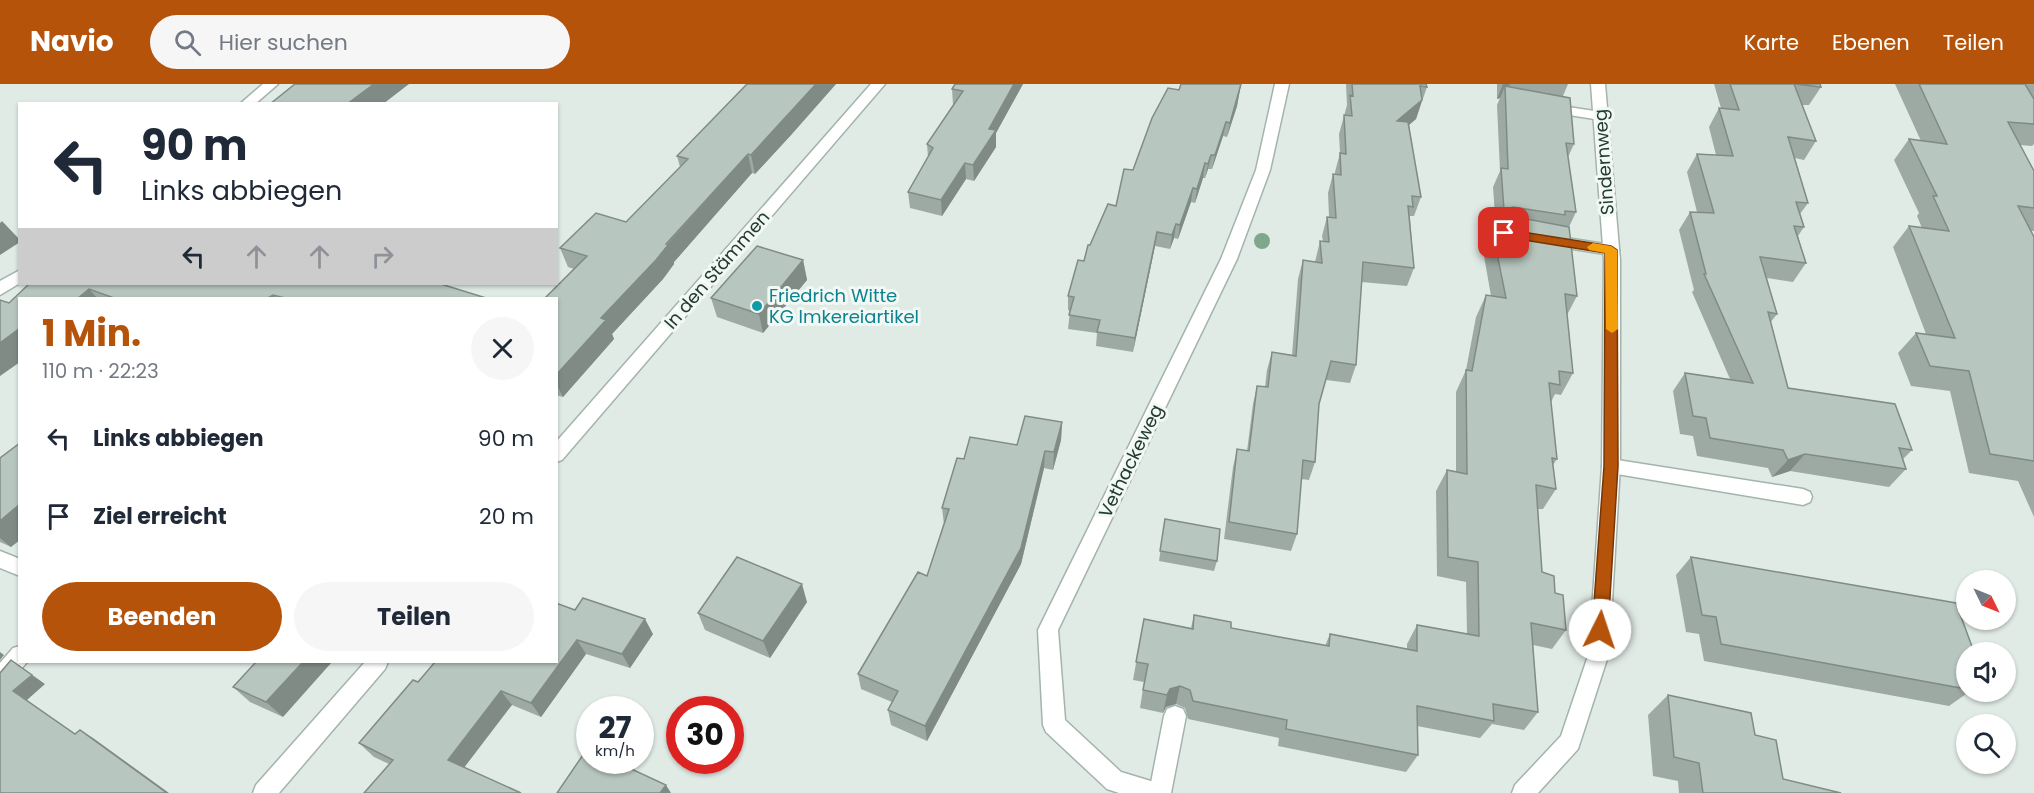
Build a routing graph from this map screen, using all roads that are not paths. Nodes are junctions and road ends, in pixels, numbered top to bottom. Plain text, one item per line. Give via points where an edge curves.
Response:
1 (271, 84) edge
2 (878, 84) edge
3 (1282, 84) edge
4 (1598, 84) edge
5 (248, 102) edge
6 (1537, 107) edge
7 (1601, 116) junction
8 (1536, 238) edge
9 (1611, 250) junction
10 (18, 276) edge
11 (0, 289) edge
12 (558, 453) edge
13 (1611, 466) junction
14 (1803, 497) dead end
15 (0, 560) edge
16 (18, 567) edge
17 (18, 657) edge
18 (377, 663) edge
19 (0, 679) edge
20 (1175, 716) dead end
21 (264, 793) edge
22 (1155, 793) edge
23 (1160, 793) edge
24 (1523, 793) edge

1 - 5 street
2 - 12 street, In den Stämmen
3 - 22 street, Vethackeweg via 1263,170 1229,259 1048,630 1054,725 1114,781
4 - 7 street, Sindernweg
6 - 7 street
7 - 9 street, Sindernweg
8 - 9 street
9 - 13 street, Sindernweg
10 - 11 street
13 - 14 street
13 - 24 street, Sindernweg via 1599,653 1570,742
15 - 16 street
17 - 19 street
18 - 21 street
20 - 23 street

